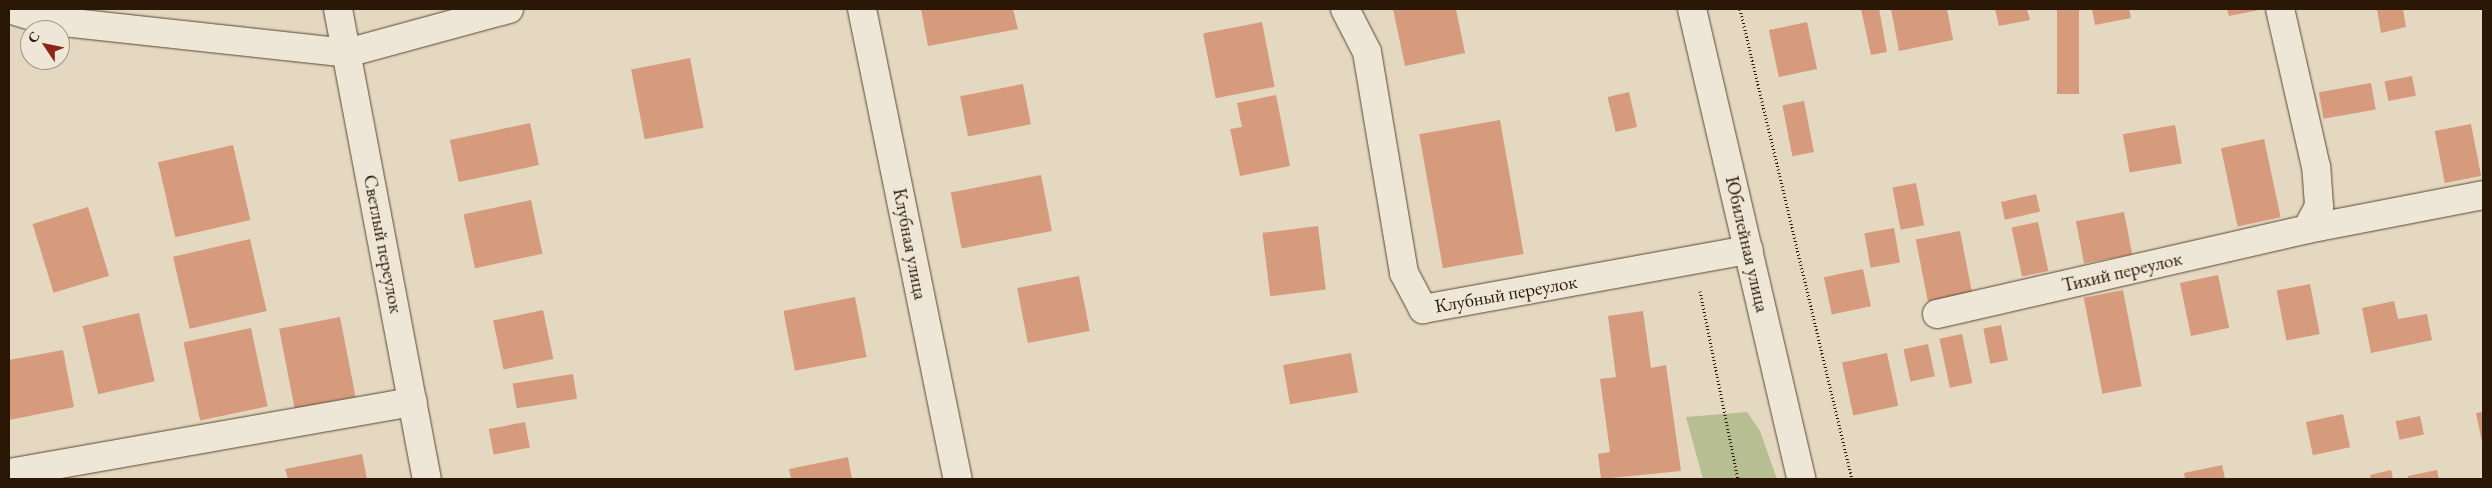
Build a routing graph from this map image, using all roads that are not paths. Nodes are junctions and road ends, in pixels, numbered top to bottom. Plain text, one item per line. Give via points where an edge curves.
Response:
1 (9, 9) edge
2 (338, 9) edge
3 (509, 9) edge
4 (862, 9) edge
5 (1345, 9) edge
6 (1692, 9) edge
7 (2280, 9) edge
8 (347, 53) junction
9 (2483, 195) edge
10 (2308, 230) junction
11 (1749, 250) junction
12 (1937, 314) dead end
13 (413, 402) junction
14 (9, 474) edge
15 (428, 479) edge
16 (958, 479) edge
17 (1801, 479) edge

1 - 8 street via 45,20
2 - 8 street, Светлый переулок
3 - 8 street
4 - 16 street, Клубная улица
5 - 11 street, Клубный переулок via 1367,52 1404,273 1423,309
6 - 11 street, Юбилейная улица
7 - 10 street via 2316,167 2319,206
8 - 13 street, Светлый переулок
9 - 10 street, Тихий переулок
10 - 12 street, Тихий переулок
11 - 17 street, Юбилейная улица
13 - 14 street
13 - 15 street, Светлый переулок

